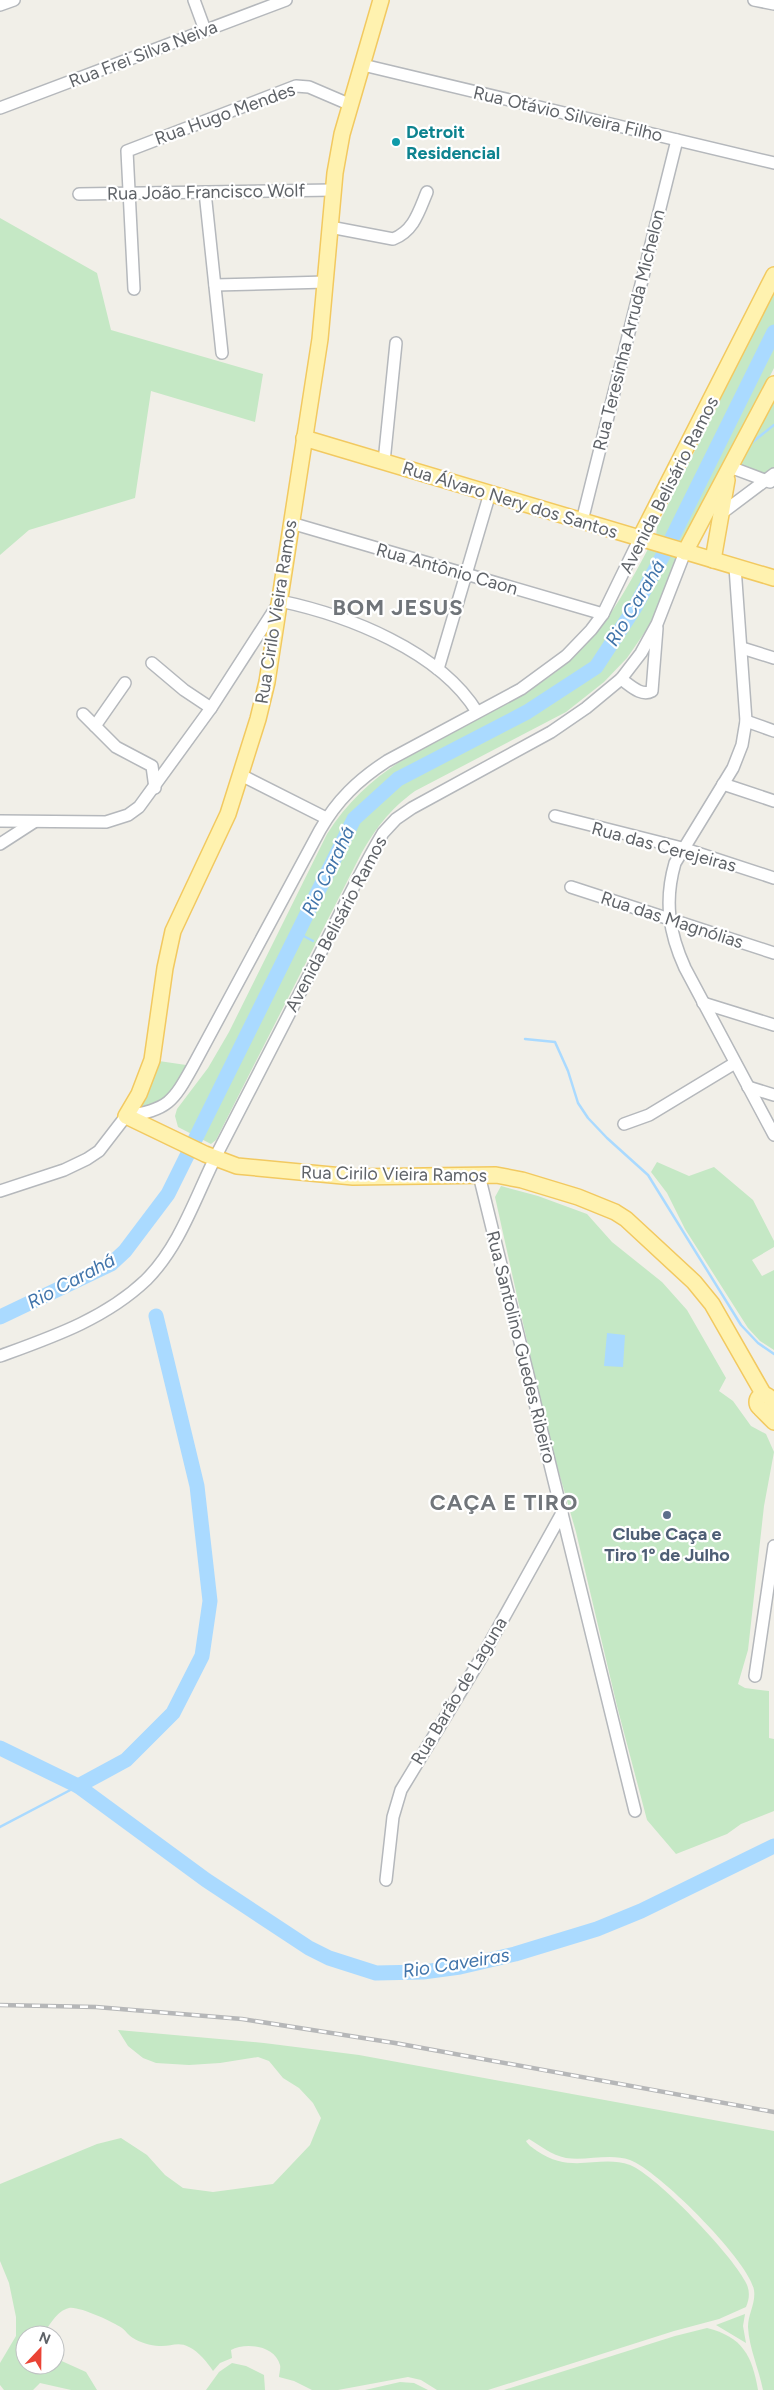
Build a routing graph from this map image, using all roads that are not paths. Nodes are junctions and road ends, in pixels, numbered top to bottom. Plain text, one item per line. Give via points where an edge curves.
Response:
1 (14, 0) edge
2 (194, 0) edge
3 (286, 0) edge
4 (382, 0) edge
5 (754, 0) edge
6 (774, 4) edge
7 (0, 5) edge
8 (205, 30) junction
9 (363, 65) junction
10 (351, 105) junction
11 (0, 108) edge
12 (677, 140) junction
13 (774, 163) edge
14 (333, 190) junction
15 (205, 192) junction
16 (427, 192) dead end
17 (79, 194) dead end
18 (129, 194) junction
19 (330, 227) junction
20 (774, 275) edge
21 (326, 282) junction
22 (215, 285) junction
23 (134, 288) dead end
24 (396, 343) dead end
25 (222, 353) dead end
26 (774, 384) edge
27 (304, 438) junction
28 (384, 462) junction
29 (730, 467) junction
30 (771, 479) edge
31 (490, 493) junction
32 (722, 513) junction
33 (582, 521) junction
34 (290, 523) junction
35 (640, 538) junction
36 (682, 551) junction
37 (714, 560) junction
38 (735, 566) junction
39 (466, 574) junction
40 (774, 578) edge
41 (280, 601) junction
42 (603, 614) junction
43 (657, 624) junction
44 (742, 648) junction
45 (774, 658) edge
46 (152, 662) dead end
47 (438, 669) junction
48 (621, 679) junction
49 (125, 683) dead end
50 (211, 708) junction
51 (477, 712) junction
52 (83, 714) dead end
53 (746, 722) junction
54 (95, 726) junction
55 (774, 731) edge
56 (241, 774) junction
57 (723, 784) junction
58 (155, 788) junction
59 (774, 801) edge
60 (555, 816) dead end
61 (326, 818) junction
62 (0, 821) edge
63 (35, 822) junction
64 (0, 844) edge
65 (682, 848) junction
66 (774, 878) edge
67 (571, 887) dead end
68 (669, 919) junction
69 (774, 954) edge
70 (703, 1003) junction
71 (774, 1025) edge
72 (736, 1062) junction
73 (748, 1086) junction
74 (774, 1095) edge
75 (126, 1116) junction
76 (624, 1124) dead end
77 (774, 1135) edge
78 (210, 1156) junction
79 (479, 1175) junction
80 (0, 1191) edge
81 (0, 1356) edge
82 (765, 1403) edge
83 (774, 1422) edge
84 (562, 1513) junction
85 (774, 1546) edge
86 (771, 1588) edge
87 (755, 1676) dead end
88 (635, 1811) dead end
89 (386, 1880) dead end

1 - 7 street
2 - 8 street
3 - 8 street, Rua Frei Silva Neiva
4 - 9 main road, Rua Cirilo Vieira Ramos
5 - 6 street
8 - 11 street, Rua Frei Silva Neiva
9 - 10 main road, Rua Cirilo Vieira Ramos
9 - 12 street, Rua Otávio Silveira Filho
10 - 14 main road, Rua Cirilo Vieira Ramos via 338,152
10 - 18 street, Rua Hugo Mendes via 309,87 296,86 128,150
12 - 13 street, Rua Otávio Silveira Filho
12 - 33 street, Rua Teresinha Arruda Michelon
14 - 15 street, Rua João Francisco Wolf
14 - 19 main road, Rua Cirilo Vieira Ramos
15 - 18 street, Rua João Francisco Wolf
15 - 22 street
16 - 19 street via 411,228 393,239
17 - 18 street, Rua João Francisco Wolf
18 - 23 street
19 - 21 main road, Rua Cirilo Vieira Ramos
20 - 35 main road, Avenida Belisário Ramos
21 - 22 street
21 - 27 main road, Rua Cirilo Vieira Ramos
22 - 25 street
24 - 28 street
26 - 29 main road, Avenida Belisário Ramos
27 - 28 main road, Rua Álvaro Nery dos Santos
27 - 34 main road, Rua Cirilo Vieira Ramos
28 - 31 main road, Rua Álvaro Nery dos Santos
29 - 30 street
29 - 32 main road
29 - 36 main road, Avenida Belisário Ramos
30 - 32 street
31 - 33 main road, Rua Álvaro Nery dos Santos
31 - 39 street
32 - 37 main road
33 - 35 main road, Rua Álvaro Nery dos Santos
34 - 39 street, Rua Antônio Caon
34 - 41 main road, Rua Cirilo Vieira Ramos
35 - 36 main road, Rua Álvaro Nery dos Santos
35 - 42 street, Avenida Belisário Ramos
36 - 37 main road, Rua Álvaro Nery dos Santos
36 - 43 street, Avenida Belisário Ramos
37 - 38 main road, Rua Álvaro Nery dos Santos
38 - 40 main road, Rua Álvaro Nery dos Santos
38 - 44 street
39 - 42 street, Rua Antônio Caon
39 - 47 street
41 - 47 street via 332,614 404,648
41 - 50 street
41 - 56 main road, Rua Cirilo Vieira Ramos via 267,682
42 - 51 street, Avenida Belisário Ramos via 580,643 551,669
43 - 48 street, Avenida Belisário Ramos
43 - 48 street via 652,691 645,694
44 - 45 street
44 - 53 street
46 - 50 street
47 - 51 street via 458,686
48 - 78 street, Avenida Belisário Ramos via 571,719 412,808 383,833
49 - 54 street
50 - 58 street
51 - 61 street, Avenida Belisário Ramos via 366,774
52 - 54 street
53 - 55 street
53 - 57 street via 739,756
54 - 58 street via 116,746 152,766
56 - 61 street
56 - 75 main road, Rua Cirilo Vieira Ramos via 225,820 173,931 152,1060 139,1094
57 - 59 street
57 - 65 street
58 - 63 street via 139,807 118,819 106,822
60 - 65 street, Rua das Cerejeiras
61 - 75 street, Avenida Belisário Ramos via 176,1094 160,1109
62 - 63 street
63 - 64 street
65 - 66 street, Rua das Cerejeiras
65 - 68 street via 670,881
67 - 68 street, Rua das Magnólias
68 - 69 street, Rua das Magnólias
68 - 70 street via 678,952
70 - 71 street
70 - 72 street
72 - 73 street
72 - 76 street via 649,1115
73 - 74 street
73 - 77 street
75 - 78 main road, Rua Cirilo Vieira Ramos
75 - 80 street via 104,1145 87,1159
78 - 79 main road, Rua Cirilo Vieira Ramos via 246,1168 327,1176
78 - 81 street, Avenida Belisário Ramos via 197,1201 176,1238 147,1278 112,1307 92,1318
79 - 82 main road, Rua Cirilo Vieira Ramos via 522,1180 593,1202 702,1307
79 - 84 street, Rua Santolino Guedes Ribeiro
82 - 83 main road, Rua Cirilo Vieira Ramos
84 - 88 street, Rua Santolino Guedes Ribeiro
84 - 89 street, Rua Barão de Laguna via 473,1672 400,1790
85 - 86 street
86 - 87 street

